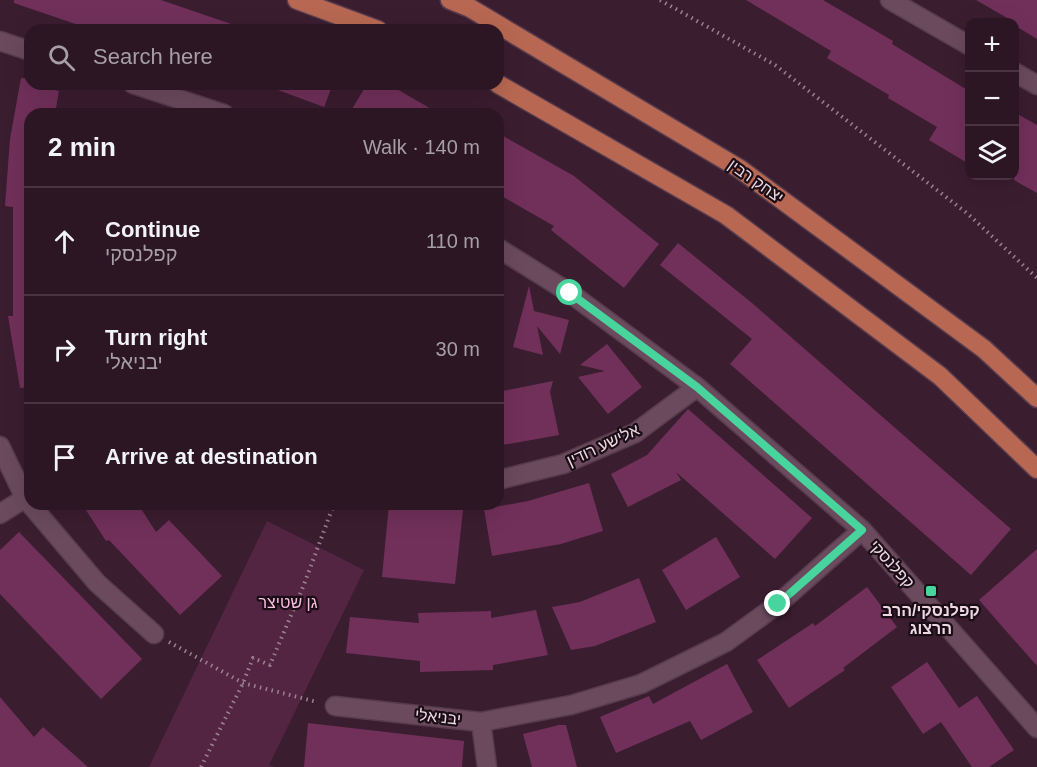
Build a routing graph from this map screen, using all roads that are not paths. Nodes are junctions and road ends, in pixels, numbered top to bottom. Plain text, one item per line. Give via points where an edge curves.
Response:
1 (297, 0) edge
2 (450, 0) edge
3 (890, 0) edge
4 (362, 24) edge
5 (497, 24) edge
6 (504, 28) edge
7 (0, 41) edge
8 (965, 44) edge
9 (24, 49) edge
10 (1019, 75) edge
11 (1037, 85) edge
12 (504, 87) edge
13 (151, 90) edge
14 (204, 108) edge
15 (504, 252) edge
16 (697, 387) junction
17 (1037, 398) edge
18 (0, 446) edge
19 (1037, 469) edge
20 (504, 479) edge
21 (24, 492) edge
22 (24, 504) edge
23 (36, 510) edge
24 (0, 514) edge
25 (862, 530) junction
26 (154, 634) road end
27 (335, 706) road end
28 (481, 722) junction
29 (1037, 728) edge
30 (487, 767) edge

1 - 4 main road
2 - 5 main road, יצחק רבין
3 - 8 street
6 - 17 main road, יצחק רבין via 740,169 984,349
7 - 9 street
10 - 11 street
12 - 19 main road via 726,215 940,376
13 - 14 street
15 - 16 street, קפלנסקי via 570,293
16 - 20 street, אלישע רודין via 635,433 563,464
16 - 25 street, קפלנסקי
18 - 21 street
22 - 24 street
23 - 26 street via 98,584
25 - 28 street, יבניאלי via 778,604 726,642 641,684 571,705
25 - 29 street, קפלנסקי
27 - 28 street, יבניאלי
28 - 30 street

